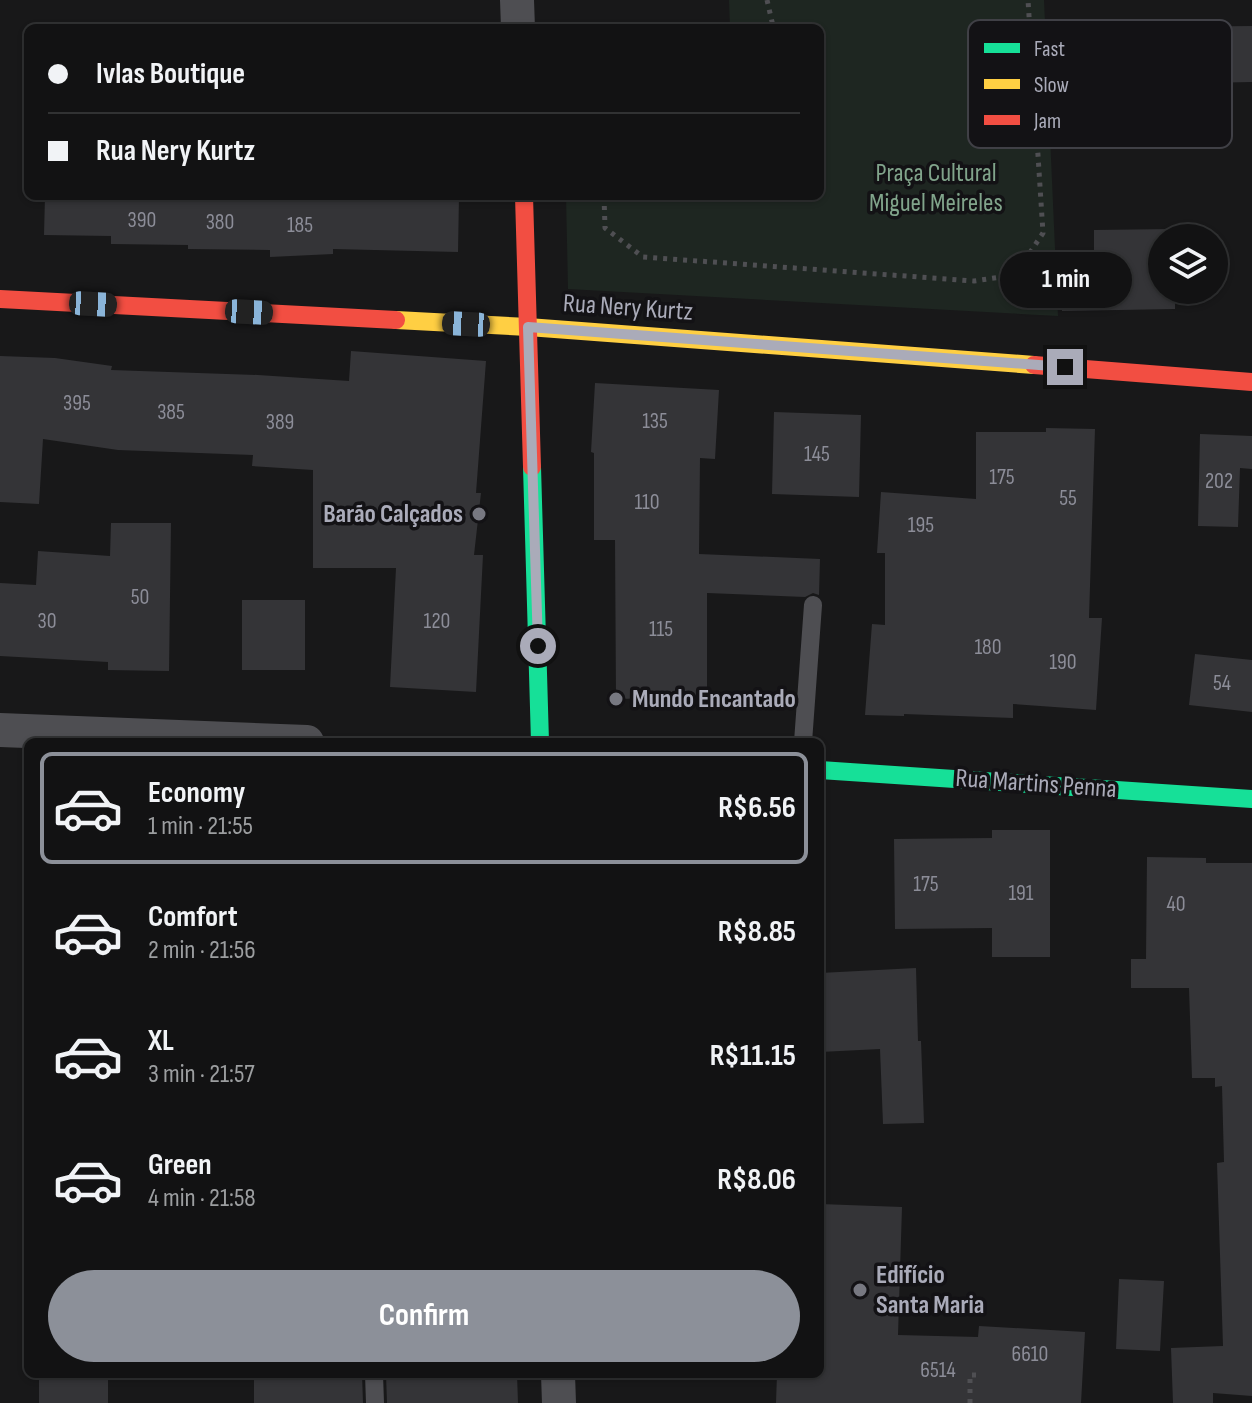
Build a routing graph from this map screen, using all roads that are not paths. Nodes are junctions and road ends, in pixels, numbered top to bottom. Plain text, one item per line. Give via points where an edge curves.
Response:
1 (517, 0) edge
2 (518, 24) edge
3 (524, 200) edge
4 (0, 299) edge
5 (528, 327) junction
6 (1252, 382) edge
7 (813, 605) dead end
8 (0, 730) edge
9 (205, 738) edge
10 (540, 738) edge
11 (803, 738) edge
12 (824, 770) edge
13 (1252, 799) edge
14 (374, 1378) edge
15 (558, 1378) edge
16 (375, 1403) edge
17 (559, 1403) edge

1 - 2 street
3 - 5 street
4 - 5 street, Rua Nery Kurtz
5 - 6 street, Rua Nery Kurtz
5 - 10 street
7 - 11 lane
8 - 9 street
12 - 13 street, Rua Martins Penna
14 - 16 lane
15 - 17 street

